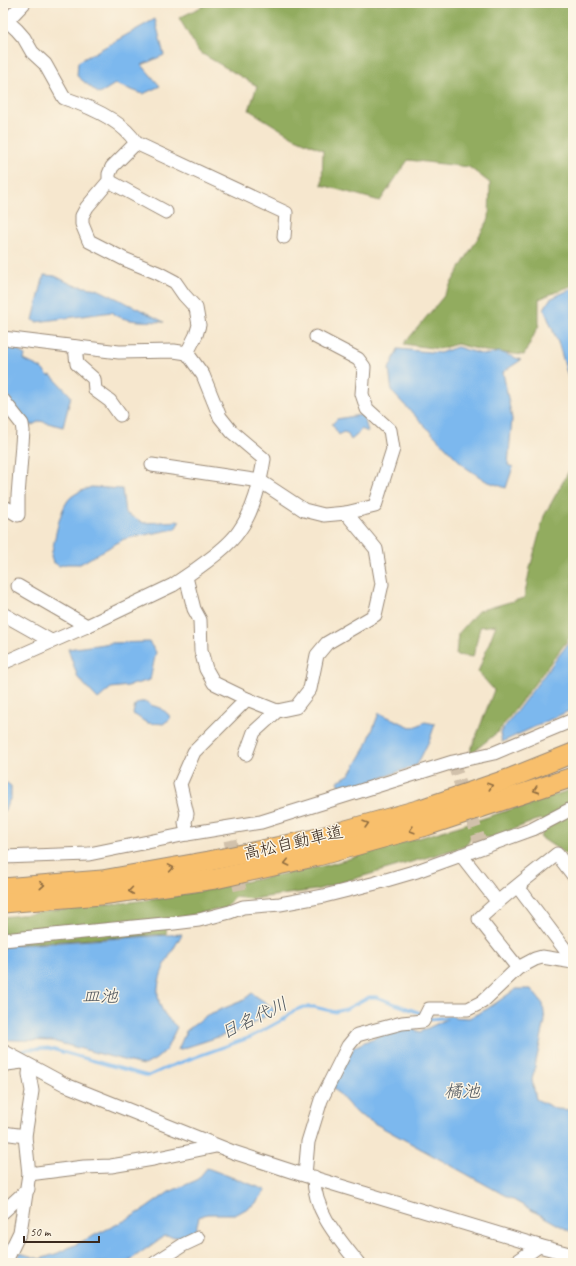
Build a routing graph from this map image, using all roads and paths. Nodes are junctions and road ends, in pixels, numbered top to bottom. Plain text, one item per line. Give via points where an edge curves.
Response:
1 (24, 3) edge
2 (4, 21) edge
3 (136, 143) junction
4 (108, 181) junction
5 (166, 212) dead end
6 (284, 238) dead end
7 (316, 337) dead end
8 (3, 338) edge
9 (75, 347) junction
10 (188, 353) junction
11 (3, 400) edge
12 (120, 415) dead end
13 (152, 465) dead end
14 (260, 481) junction
15 (3, 506) edge
16 (346, 513) junction
17 (186, 577) junction
18 (18, 586) dead end
19 (3, 614) edge
20 (86, 626) junction
21 (50, 641) junction
22 (3, 663) edge
23 (247, 698) junction
24 (277, 711) junction
25 (573, 720) edge
26 (573, 753) edge
27 (246, 754) dead end
28 (573, 778) edge
29 (573, 808) edge
30 (187, 834) junction
31 (461, 855) junction
32 (3, 857) edge
33 (573, 874) edge
34 (518, 887) junction
35 (3, 888) edge
36 (498, 901) junction
37 (3, 903) edge
38 (3, 940) edge
39 (573, 961) edge
40 (518, 968) junction
41 (17, 1059) edge
42 (3, 1066) edge
43 (3, 1133) edge
44 (25, 1136) junction
45 (216, 1146) junction
46 (29, 1174) junction
47 (309, 1176) junction
48 (28, 1189) junction
49 (3, 1212) edge
50 (198, 1238) dead end
51 (539, 1246) junction
52 (6, 1253) edge
53 (573, 1255) edge
54 (155, 1263) edge
55 (358, 1263) edge
56 (515, 1263) edge

1 - 2 street
2 - 3 street via 24,38 32,52 44,64 64,98 82,104 116,124
3 - 4 street via 112,166
3 - 6 street via 286,213
4 - 5 street
4 - 10 street via 82,216 88,241 175,282 196,308 199,325
7 - 16 street via 358,359 364,367 362,394 367,409 390,430 394,449 375,506
8 - 9 street
9 - 10 street via 119,352
9 - 12 street via 77,364 94,379 95,390 110,401
10 - 14 street via 203,375 220,416 232,432 264,459
11 - 15 street via 22,424 23,431 18,515
13 - 14 street
14 - 16 street via 304,510 324,515
14 - 17 street via 250,513 239,532
16 - 24 street via 376,549 382,584 375,615 327,643 317,655 310,689 296,707
17 - 20 street
17 - 23 street via 194,609 200,620 201,651 206,669 214,682
18 - 20 street
19 - 21 street
20 - 21 street
21 - 22 street
23 - 24 street
23 - 30 street via 194,752 180,784 187,814
24 - 27 street via 254,732
25 - 30 street via 494,753 453,762 229,834
35 -> 26 highway, 高松自動車道 via 102,880 314,839 421,808 508,779
28 -> 37 highway, 高松自動車道 via 410,830 318,856 215,880 101,895
29 - 31 street via 533,829
30 - 32 street via 89,854
31 - 36 street
31 - 38 street via 376,884 324,896 280,904 242,901 230,912 199,920
33 - 34 street via 557,854
34 - 36 street
34 - 39 street
36 - 40 street via 479,919
39 - 40 street via 542,957 535,958
40 - 47 street via 482,1002 468,1009 430,1009 425,1016 357,1035 348,1046 321,1100 308,1142
41 - 42 street
41 - 44 street via 30,1074 32,1091
41 - 45 street via 66,1085
43 - 44 street
44 - 46 street
45 - 46 street via 111,1166 84,1166
45 - 47 street
46 - 48 street
47 - 51 street
47 - 55 street via 320,1208 330,1226
48 - 49 street
48 - 52 street via 20,1232
50 - 54 street
51 - 53 street
51 - 56 street

